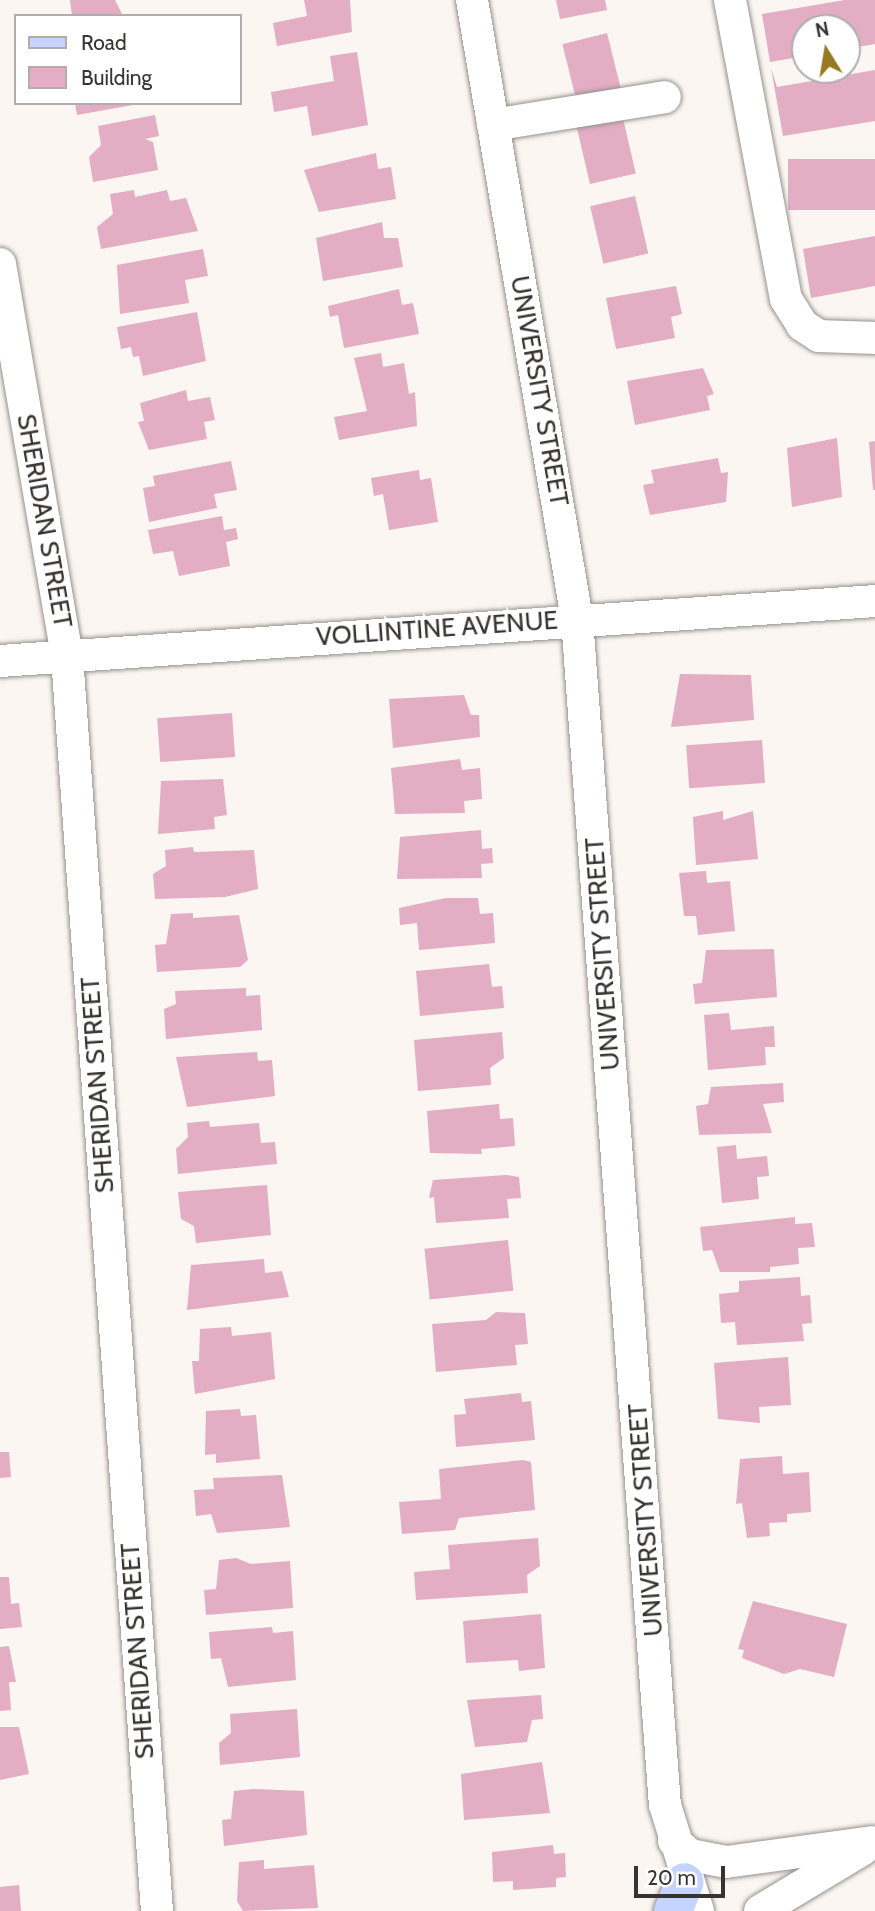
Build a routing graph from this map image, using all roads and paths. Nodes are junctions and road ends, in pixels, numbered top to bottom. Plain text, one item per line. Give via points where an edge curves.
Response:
1 (472, 0) edge
2 (730, 0) edge
3 (665, 97) dead end
4 (493, 125) junction
5 (0, 264) edge
6 (875, 338) edge
7 (875, 601) edge
8 (577, 619) junction
9 (67, 656) junction
10 (0, 661) edge
11 (674, 1840) junction
12 (874, 1841) edge
13 (685, 1901) edge
14 (157, 1911) edge
15 (760, 1911) edge

1 - 4 street, UNIVERSITY STREET
2 - 6 street via 786,299 802,325 819,336
3 - 4 street
4 - 8 street, UNIVERSITY STREET
5 - 9 street, SHERIDAN STREET
7 - 8 street, VOLLINTINE AVENUE
8 - 9 street, VOLLINTINE AVENUE
8 - 11 street, UNIVERSITY STREET via 665,1805
9 - 10 street, VOLLINTINE AVENUE
9 - 14 street, SHERIDAN STREET
11 - 12 street via 690,1855 726,1862
11 - 13 street, UNIVERSITY STREET
12 - 15 street

